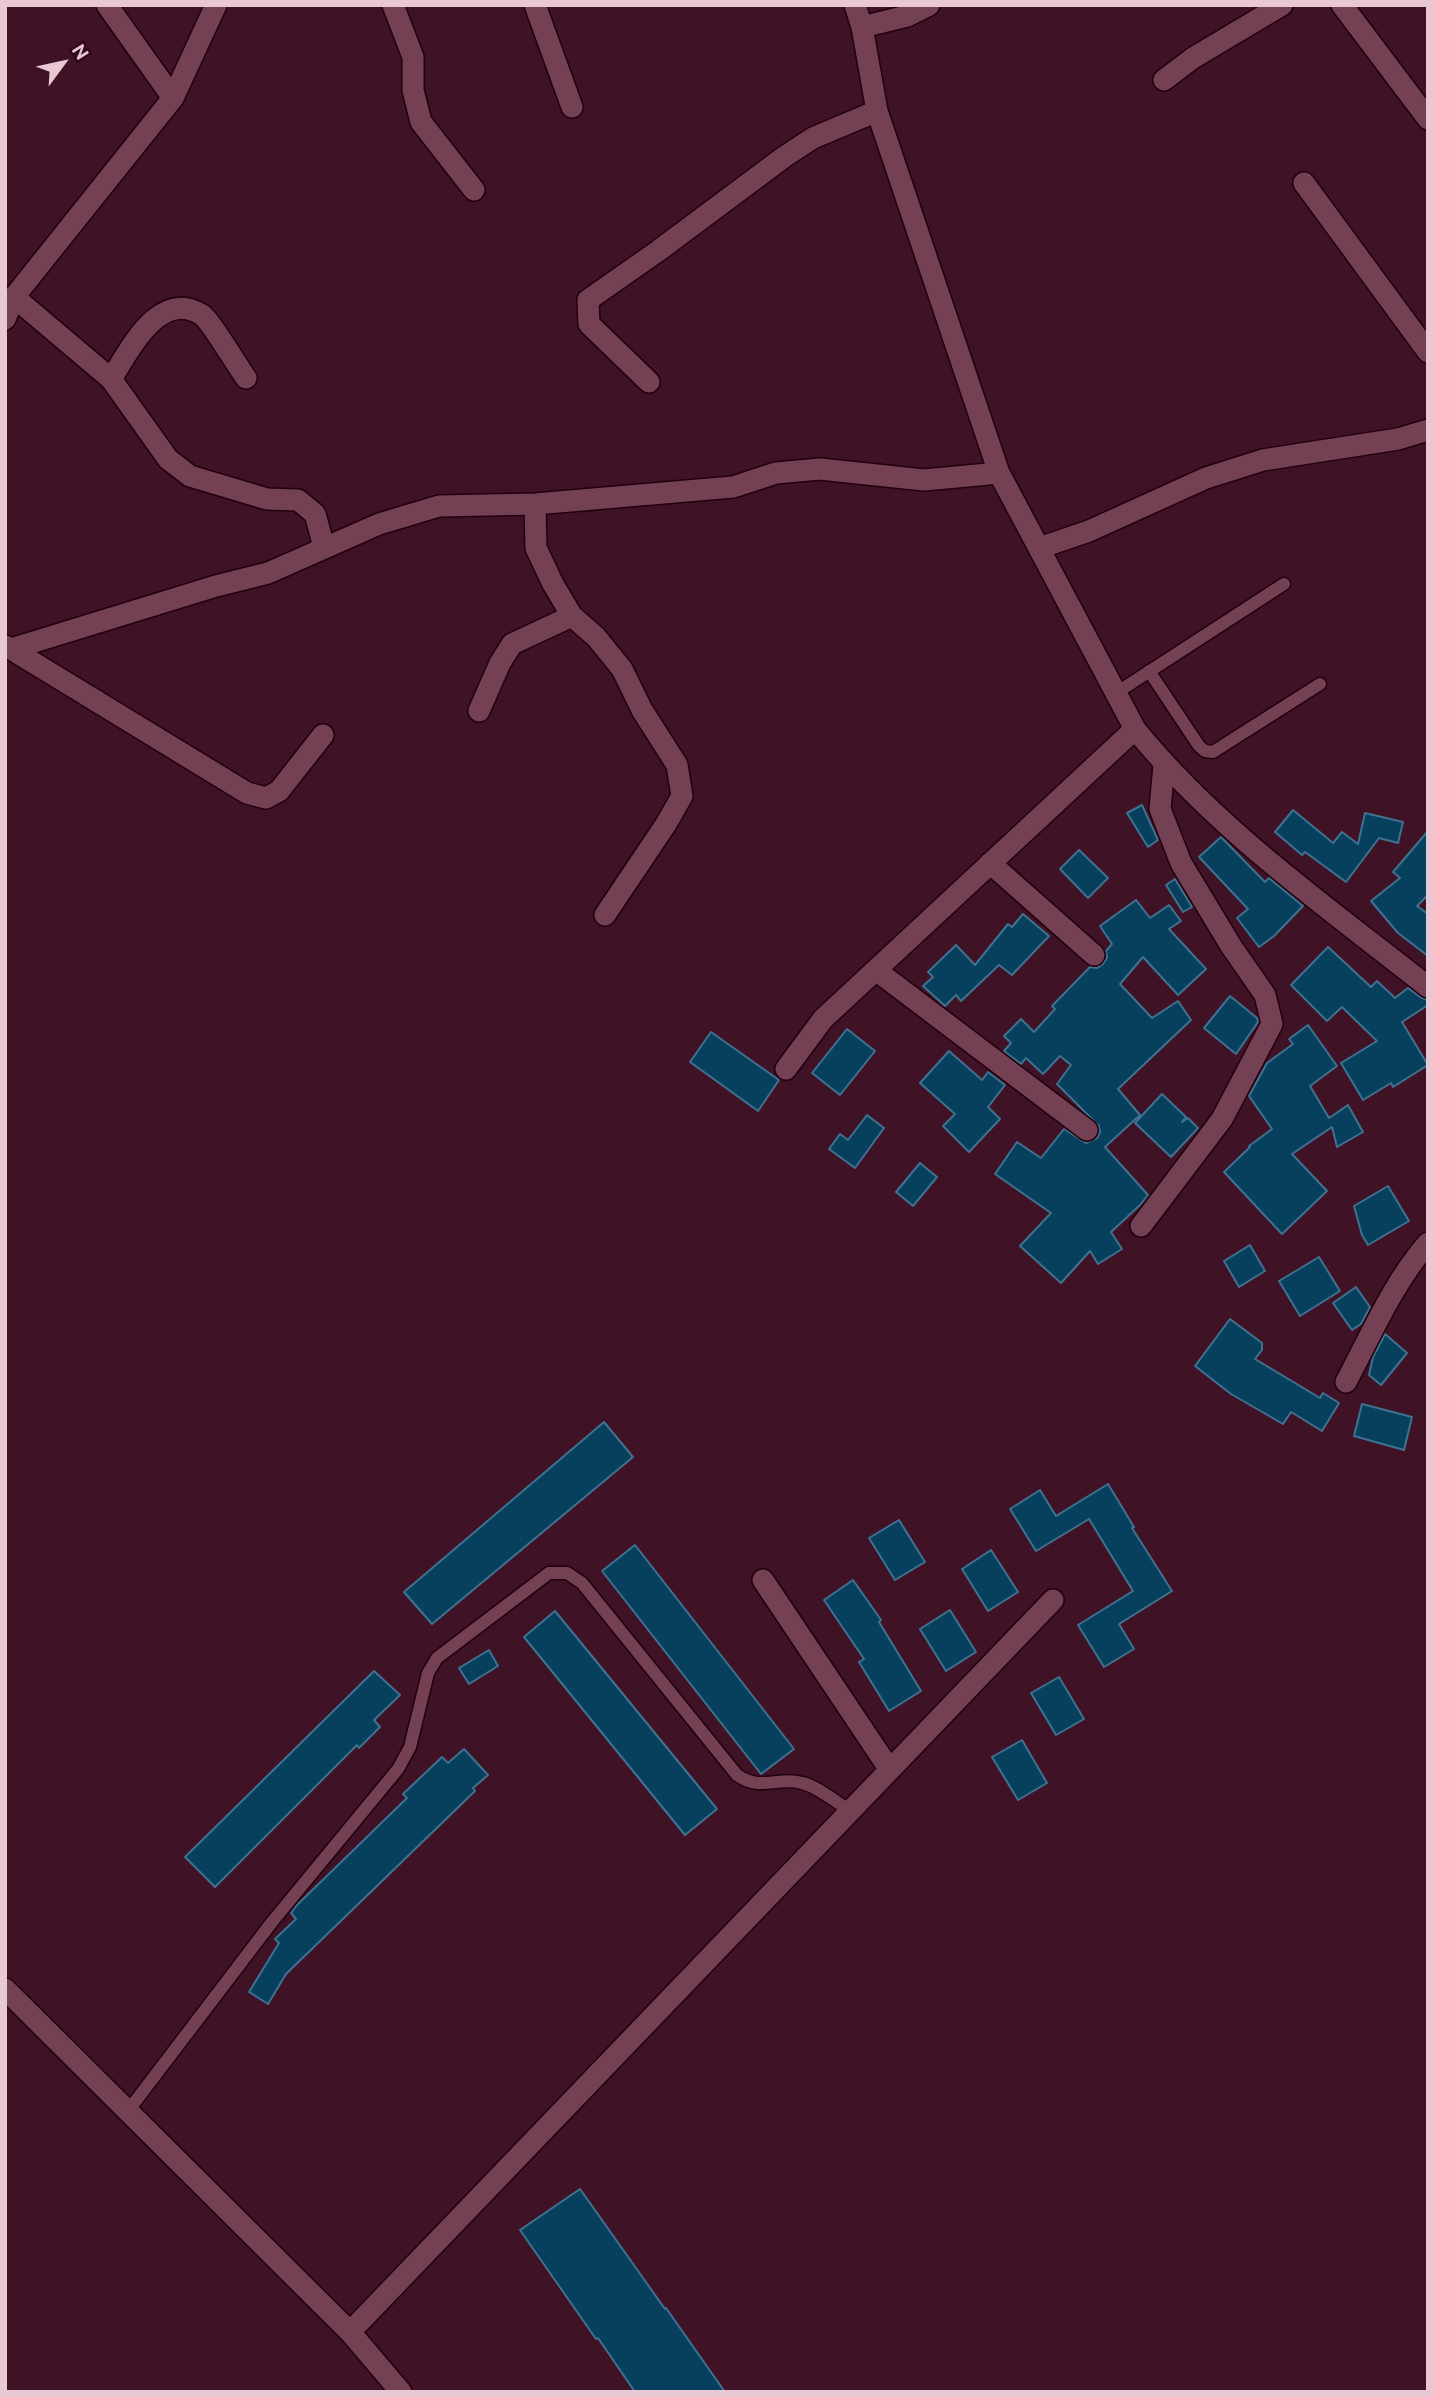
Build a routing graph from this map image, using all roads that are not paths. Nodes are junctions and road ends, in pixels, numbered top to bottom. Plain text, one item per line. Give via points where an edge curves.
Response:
1 (107, 5) edge
2 (216, 5) edge
3 (393, 5) edge
4 (535, 5) edge
5 (855, 5) edge
6 (929, 5) edge
7 (1282, 5) edge
8 (1342, 5) edge
9 (862, 27) junction
10 (1164, 80) dead end
11 (173, 98) junction
12 (572, 107) dead end
13 (877, 111) junction
14 (1428, 119) edge
15 (1304, 183) dead end
16 (474, 190) dead end
17 (15, 297) junction
18 (5, 319) edge
19 (1428, 352) edge
20 (246, 378) dead end
21 (111, 379) junction
22 (649, 382) dead end
23 (1428, 430) edge
24 (999, 473) junction
25 (535, 504) junction
26 (324, 547) junction
27 (1038, 548) junction
28 (1284, 583) dead end
29 (572, 616) junction
30 (8, 647) edge
31 (1149, 671) junction
32 (1320, 684) dead end
33 (1116, 693) junction
34 (479, 710) dead end
35 (1135, 729) junction
36 (323, 735) dead end
37 (1164, 765) junction
38 (990, 863) junction
39 (605, 915) dead end
40 (1094, 955) dead end
41 (877, 971) junction
42 (1428, 987) edge
43 (786, 1069) dead end
44 (1087, 1130) dead end
45 (1141, 1226) dead end
46 (1428, 1243) edge
47 (1346, 1382) dead end
48 (763, 1580) dead end
49 (1053, 1600) dead end
50 (890, 1770) junction
51 (851, 1811) junction
52 (5, 1989) edge
53 (128, 2111) junction
54 (350, 2332) junction
55 (401, 2392) edge

1 - 11 street
2 - 11 street
3 - 16 street via 413,57 413,90 421,122
4 - 12 street
5 - 9 street
6 - 9 street via 907,16
7 - 10 street
8 - 14 street
9 - 13 street
11 - 17 street
13 - 22 street via 813,138 588,300 589,324
13 - 24 street
15 - 19 street
17 - 18 street
17 - 21 street
20 - 21 street via 204,316 183,309 166,311 146,325
21 - 26 street via 168,460 190,476 267,499 298,500 315,514
23 - 27 street via 1263,460 1206,478
24 - 25 street via 924,480 820,470 776,473 733,487
24 - 27 street
25 - 26 street via 439,506
25 - 29 street via 536,548
26 - 30 street via 268,573
27 - 33 street
28 - 31 lane
29 - 34 street via 512,644
29 - 39 street via 622,670 677,765 682,796
30 - 36 street via 247,793 266,797 279,791
31 - 32 lane via 1199,746 1209,752
31 - 33 lane
33 - 35 street
35 - 37 street
35 - 38 street
37 - 42 street via 1247,843
37 - 45 street via 1160,809 1181,863 1265,995 1272,1024 1223,1119
38 - 40 street
38 - 41 street
41 - 43 street via 823,1019
41 - 44 street
46 - 47 street via 1394,1292
48 - 50 street
49 - 50 street
50 - 51 street
51 - 53 lane via 804,1783 747,1783 582,1583 567,1573 549,1573 437,1658 428,1673 410,1747 398,1769 272,1922
51 - 54 street
52 - 53 street
53 - 54 street
54 - 55 street

